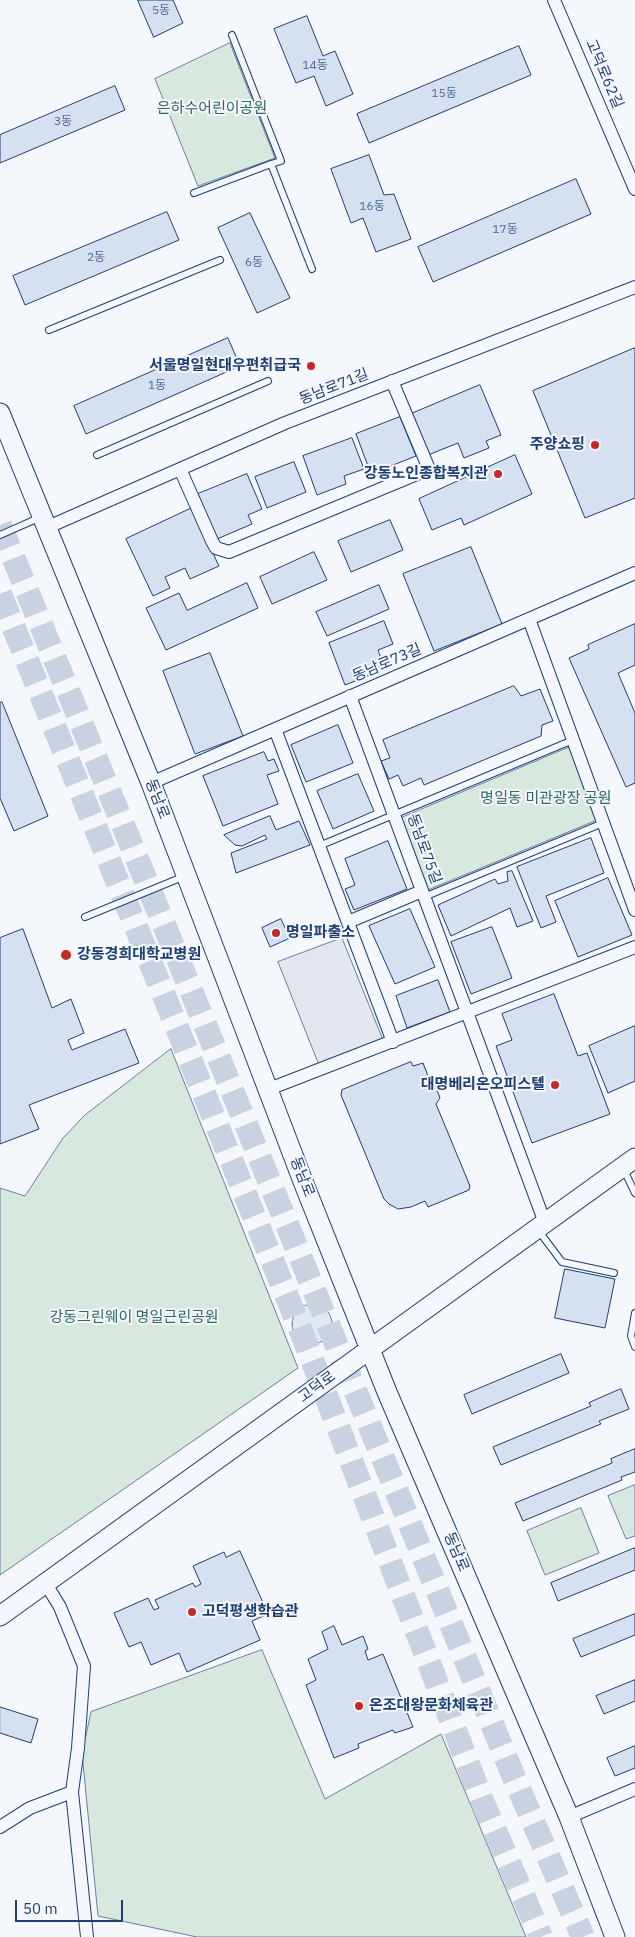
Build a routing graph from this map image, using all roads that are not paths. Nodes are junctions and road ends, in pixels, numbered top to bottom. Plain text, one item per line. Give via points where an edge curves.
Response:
1 (554, 0) edge
2 (232, 35) dead end
3 (271, 164) junction
4 (635, 189) edge
5 (194, 193) dead end
6 (220, 260) dead end
7 (312, 269) dead end
8 (635, 287) edge
9 (49, 330) dead end
10 (268, 381) dead end
11 (392, 381) junction
12 (0, 412) edge
13 (97, 455) dead end
14 (180, 469) junction
15 (45, 522) junction
16 (0, 535) edge
17 (635, 573) edge
18 (529, 619) junction
19 (350, 696) junction
20 (275, 729) junction
21 (573, 740) junction
22 (151, 783) junction
23 (394, 815) junction
24 (603, 823) junction
25 (320, 846) junction
26 (187, 875) junction
27 (423, 894) junction
28 (635, 910) edge
29 (85, 917) dead end
30 (348, 922) junction
31 (635, 948) edge
32 (467, 1013) junction
33 (394, 1042) junction
34 (269, 1090) junction
35 (629, 1162) edge
36 (635, 1193) edge
37 (541, 1226) junction
38 (614, 1273) dead end
39 (635, 1313) edge
40 (635, 1347) edge
41 (370, 1349) junction
42 (46, 1584) junction
43 (0, 1616) edge
44 (635, 1789) edge
45 (72, 1792) junction
46 (569, 1817) junction
47 (0, 1827) edge
48 (87, 1937) edge
49 (616, 1937) edge

1 - 4 street, 고덕로62길
2 - 3 lane via 281,161
3 - 5 lane
3 - 7 lane
6 - 9 lane
8 - 11 street, 동남로71길
10 - 13 lane
11 - 14 street, 동남로71길
11 - 14 street via 429,469 230,552 216,548
12 - 15 main road, 동남로
14 - 15 street, 동남로71길
15 - 16 lane
15 - 22 main road, 동남로
17 - 18 street, 동남로73길
18 - 19 street, 동남로73길
18 - 21 street
19 - 20 street, 동남로73길
19 - 23 street, 동남로75길
20 - 22 street, 동남로73길
20 - 25 street
21 - 23 lane
21 - 24 street
22 - 26 main road, 동남로
23 - 25 lane
23 - 27 street, 동남로75길
24 - 27 lane
24 - 28 street
25 - 30 street
26 - 29 lane
26 - 34 main road, 동남로
27 - 30 street
27 - 32 street, 동남로75길
30 - 33 street
31 - 32 street
32 - 33 street
32 - 37 street, 동남로75길
33 - 34 street
34 - 41 main road, 동남로
35 - 36 lane
35 - 37 main road, 고덕로
37 - 38 lane via 562,1262
37 - 41 main road, 고덕로
39 - 40 lane via 631,1336
41 - 42 main road, 고덕로
41 - 46 main road, 동남로
42 - 43 main road, 고덕로
42 - 45 street via 60,1607 84,1666
44 - 46 street
45 - 47 street via 30,1808
45 - 48 street
46 - 49 main road, 동남로

